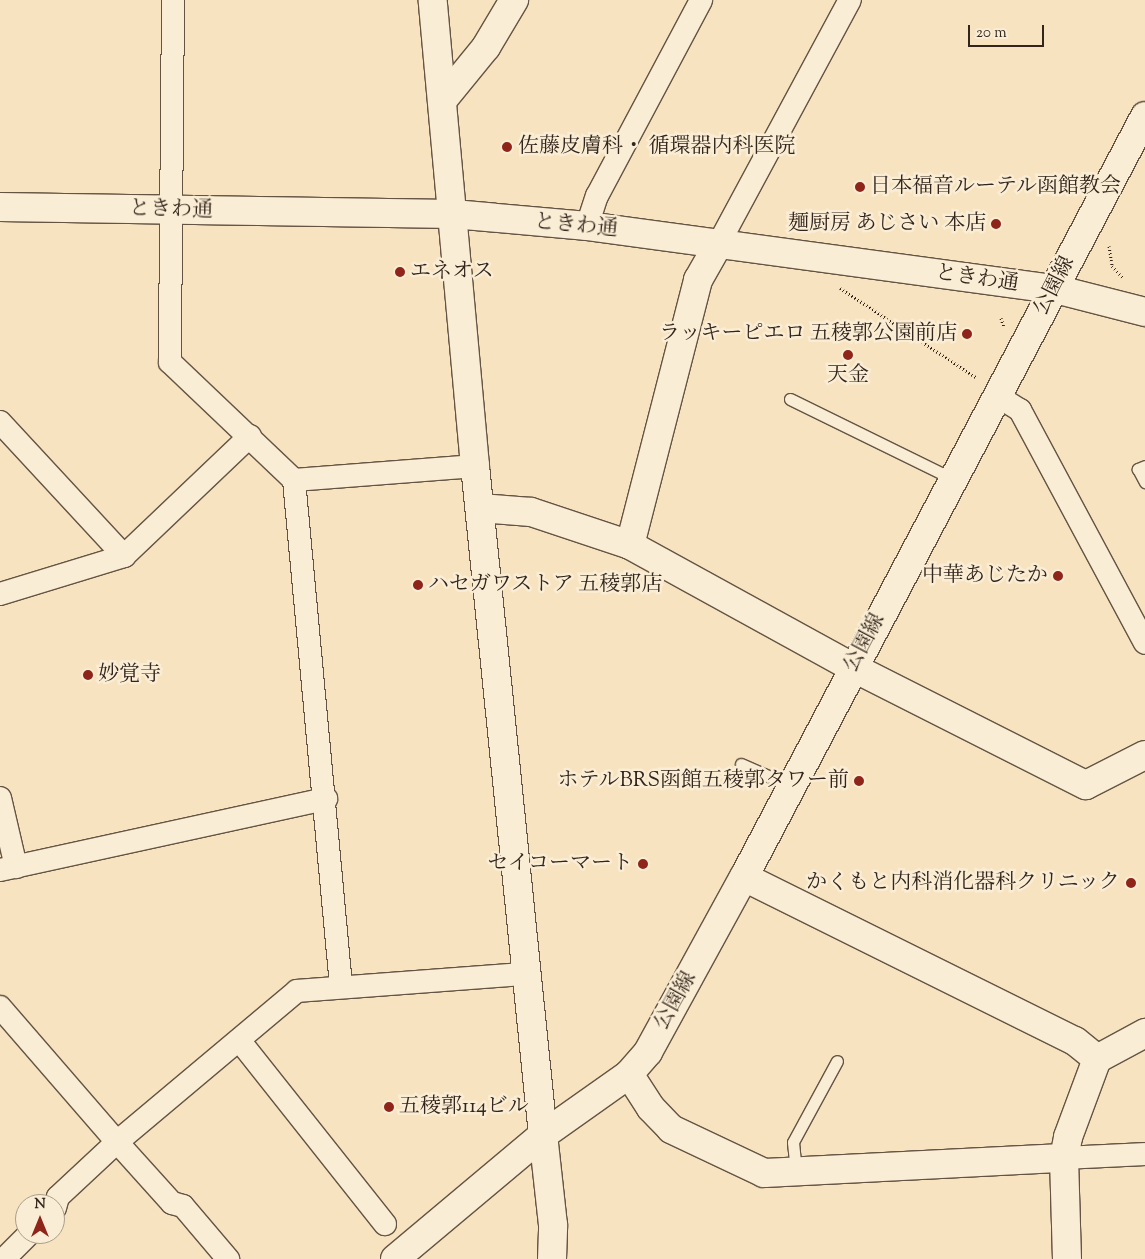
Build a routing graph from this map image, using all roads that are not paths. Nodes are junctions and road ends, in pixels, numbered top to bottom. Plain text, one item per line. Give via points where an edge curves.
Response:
1 (173, 0) edge
2 (433, 0) edge
3 (514, 0) edge
4 (701, 0) edge
5 (850, 0) edge
6 (442, 101) junction
7 (1145, 116) edge
8 (0, 207) edge
9 (173, 210) junction
10 (453, 214) junction
11 (587, 226) junction
12 (719, 243) junction
13 (1054, 289) junction
14 (1145, 312) edge
15 (989, 388) junction
16 (790, 399) dead end
17 (0, 422) edge
18 (250, 436) junction
19 (475, 466) junction
20 (1145, 466) edge
21 (953, 479) junction
22 (294, 480) junction
23 (1145, 482) edge
24 (480, 508) junction
25 (630, 545) junction
26 (124, 556) junction
27 (0, 594) edge
28 (1145, 643) edge
29 (852, 667) junction
30 (1145, 755) edge
31 (741, 764) dead end
32 (791, 786) junction
33 (0, 798) edge
34 (326, 799) junction
35 (8, 868) edge
36 (744, 877) junction
37 (525, 974) junction
38 (341, 986) junction
39 (0, 1007) edge
40 (1145, 1033) edge
41 (239, 1040) junction
42 (1097, 1059) junction
43 (837, 1061) dead end
44 (629, 1074) junction
45 (543, 1135) junction
46 (117, 1142) junction
47 (1145, 1154) edge
48 (1064, 1158) junction
49 (796, 1172) junction
50 (61, 1194) edge
51 (385, 1224) dead end
52 (19, 1244) edge
53 (4, 1259) edge
54 (228, 1259) edge
55 (395, 1259) edge
56 (552, 1259) edge
57 (1067, 1259) edge

1 - 9 street
2 - 6 street
3 - 6 street via 486,47
4 - 11 street via 597,196
5 - 12 street
6 - 10 street
7 - 13 street, 公園線
8 - 9 street, ときわ通
9 - 10 street, ときわ通
9 - 18 street via 170,362
10 - 11 street, ときわ通
10 - 19 street
11 - 12 street, ときわ通
12 - 13 street, ときわ通
12 - 25 street via 698,280
13 - 14 street, ときわ通
13 - 15 street, 公園線
15 - 21 street, 公園線
15 - 28 street via 1020,410
16 - 21 lane
17 - 26 street
18 - 22 street
18 - 26 street
19 - 22 street
19 - 24 street
20 - 23 lane via 1138,469
21 - 29 street, 公園線
22 - 34 street
24 - 25 street via 531,512
24 - 37 street
25 - 29 street
26 - 27 street
29 - 30 street via 1086,785
29 - 32 street, 公園線
31 - 32 lane
32 - 36 street, 公園線
33 - 35 street
34 - 35 street
34 - 38 street
36 - 42 street via 1075,1042
36 - 44 street, 公園線 via 648,1052
37 - 38 street
37 - 45 street
38 - 41 street via 297,991
39 - 46 street
40 - 42 street
41 - 46 street
41 - 51 street
42 - 48 street via 1068,1137
43 - 49 lane via 793,1142
44 - 45 street, 公園線
44 - 49 street via 651,1108 671,1129 764,1173
45 - 55 street, 公園線
45 - 56 street via 553,1225
46 - 50 street
46 - 54 street via 172,1203 182,1206
47 - 48 street
48 - 49 street
48 - 57 street
52 - 53 street

